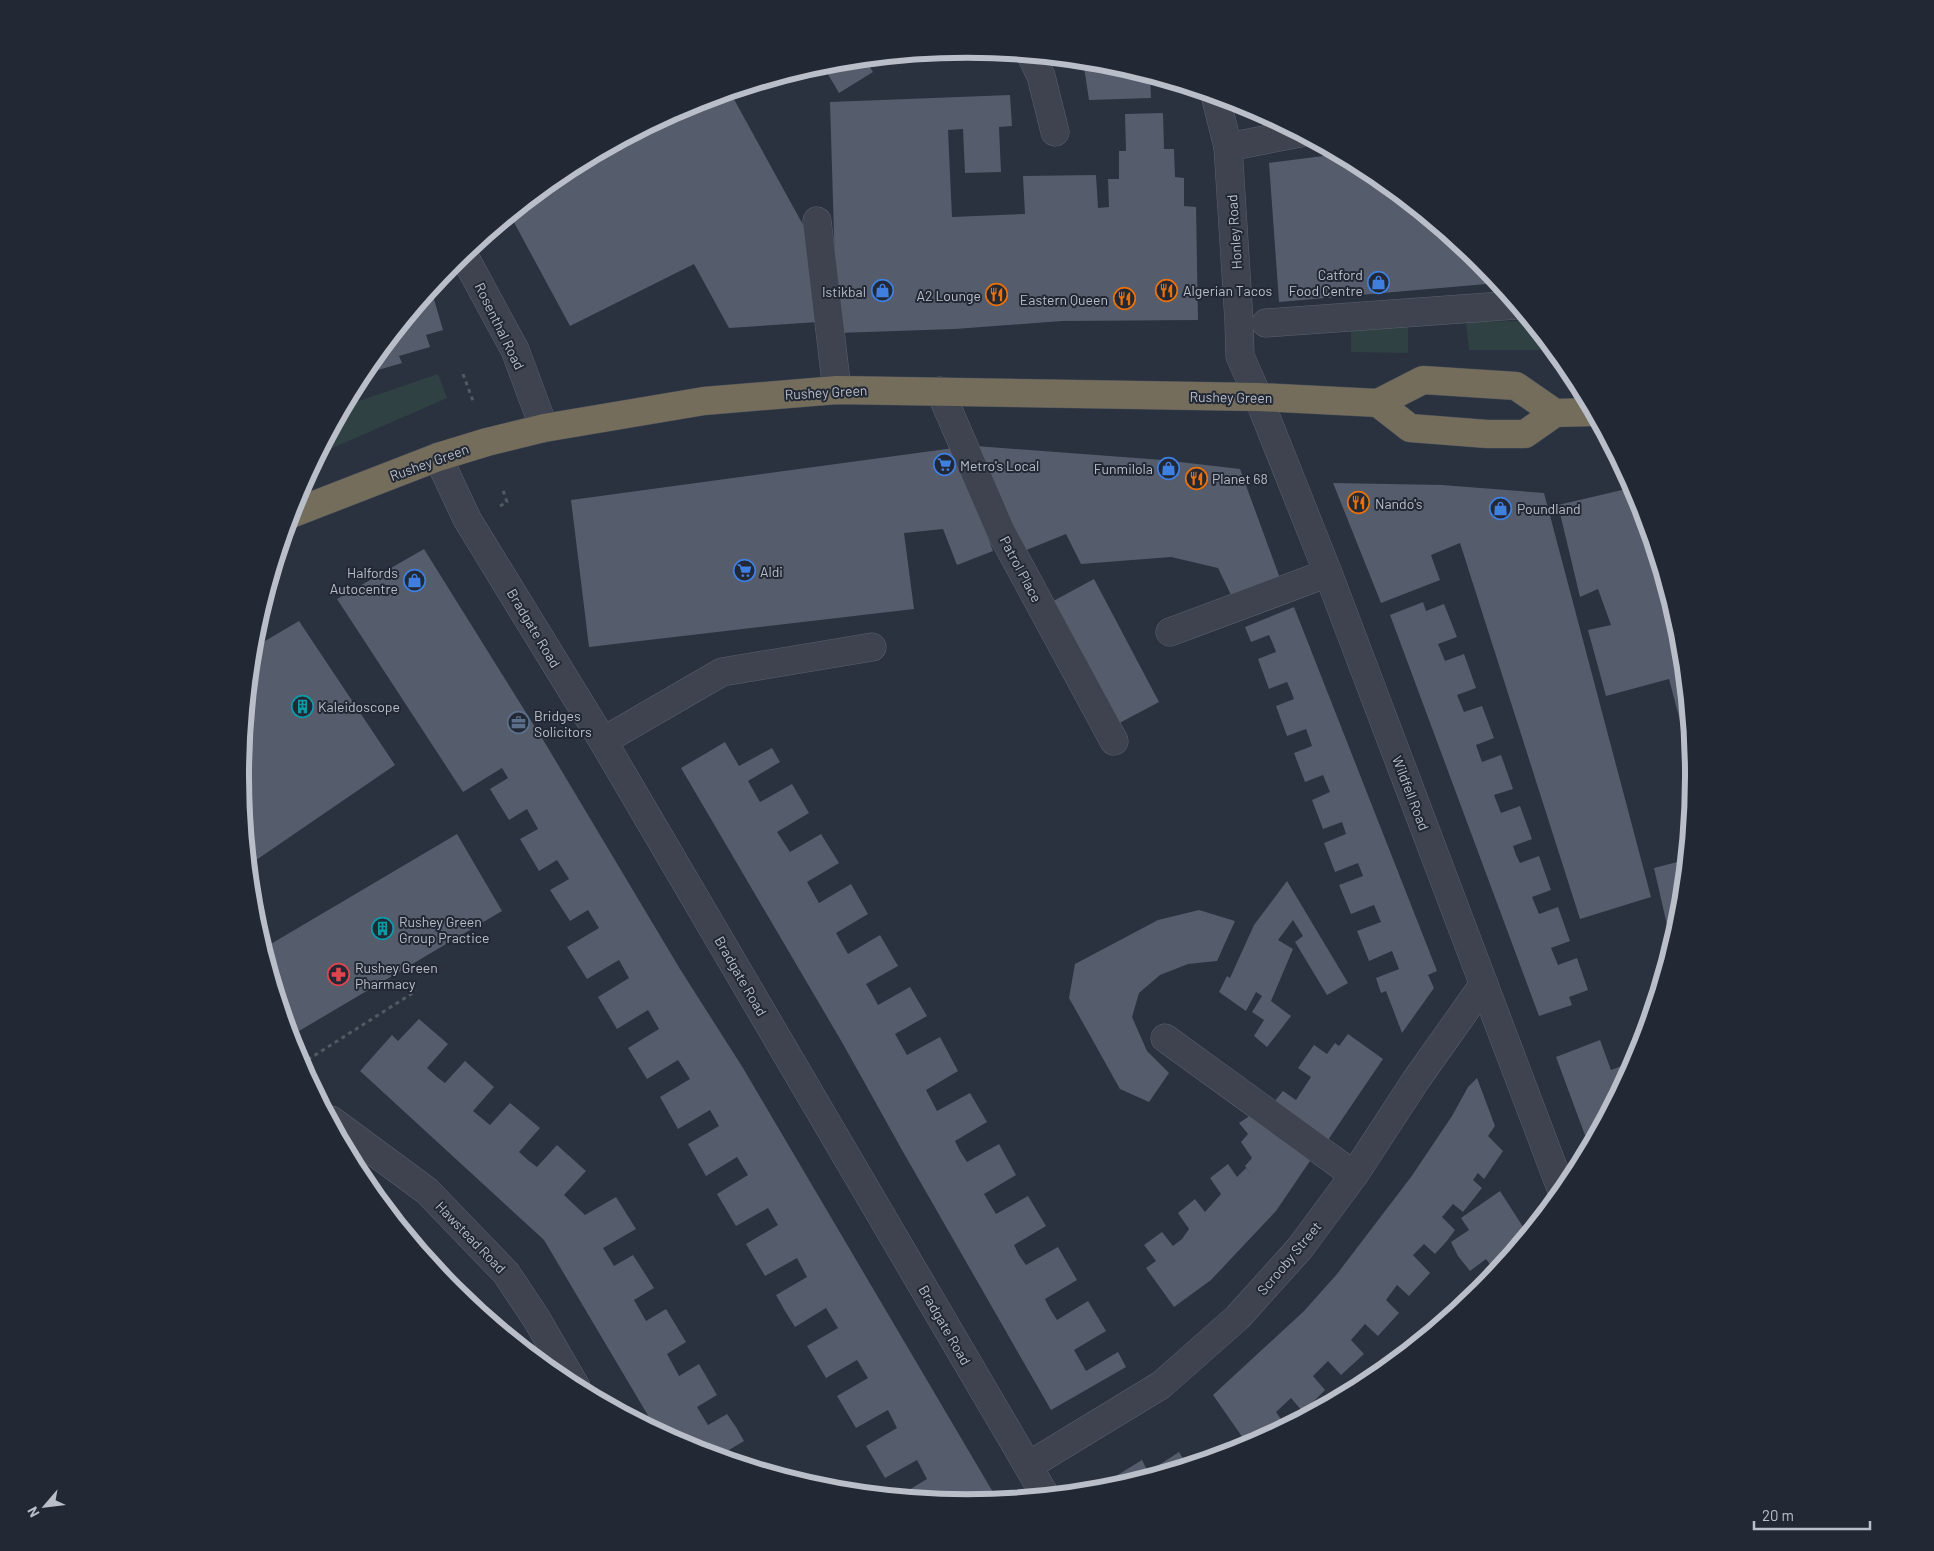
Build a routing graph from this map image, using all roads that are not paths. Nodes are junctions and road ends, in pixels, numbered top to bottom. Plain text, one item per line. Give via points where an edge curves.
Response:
1 (1034, 61) edge
2 (1217, 103) edge
3 (1055, 132) dead end
4 (1290, 135) edge
5 (1228, 147) junction
6 (817, 221) dead end
7 (467, 261) edge
8 (1510, 305) edge
9 (1266, 323) dead end
10 (837, 390) junction
11 (940, 391) junction
12 (1258, 397) junction
13 (1378, 403) junction
14 (1586, 412) edge
15 (1555, 413) junction
16 (544, 428) junction
17 (438, 456) junction
18 (300, 510) edge
19 (1328, 573) junction
20 (1170, 632) dead end
21 (872, 647) dead end
22 (603, 741) junction
23 (1114, 741) dead end
24 (1484, 984) junction
25 (1165, 1038) dead end
26 (342, 1128) edge
27 (1354, 1175) junction
28 (1559, 1182) edge
29 (567, 1371) edge
30 (1028, 1466) junction
31 (1042, 1489) edge

1 - 3 street via 1041,76
2 - 5 street, Honley Road
4 - 5 street
5 - 12 street, Honley Road via 1240,356
6 - 10 street
7 - 16 street, Rosenthal Road via 515,350
8 - 9 street
10 - 11 highway, Rushey Green
10 - 16 highway, Rushey Green via 704,401
11 - 12 highway, Rushey Green
11 - 23 street, Patrol Place via 1001,532
12 - 13 highway, Rushey Green
12 - 19 street, Wildfell Road
13 - 15 highway, Rushey Green via 1423,380 1516,386
13 - 15 highway via 1410,428 1487,434 1525,434
14 - 15 highway
16 - 17 highway, Rushey Green
17 - 18 highway, Rushey Green
17 - 22 street, Bradgate Road via 467,518
19 - 20 street
19 - 24 street, Wildfell Road
21 - 22 street via 722,672
22 - 30 street, Bradgate Road
24 - 27 street, Scrooby Street
24 - 28 street, Wildfell Road
25 - 27 street
26 - 29 street, Hawstead Road via 427,1191 506,1273
27 - 30 street, Scrooby Street via 1300,1248 1238,1317 1161,1385
30 - 31 street, Bradgate Road

